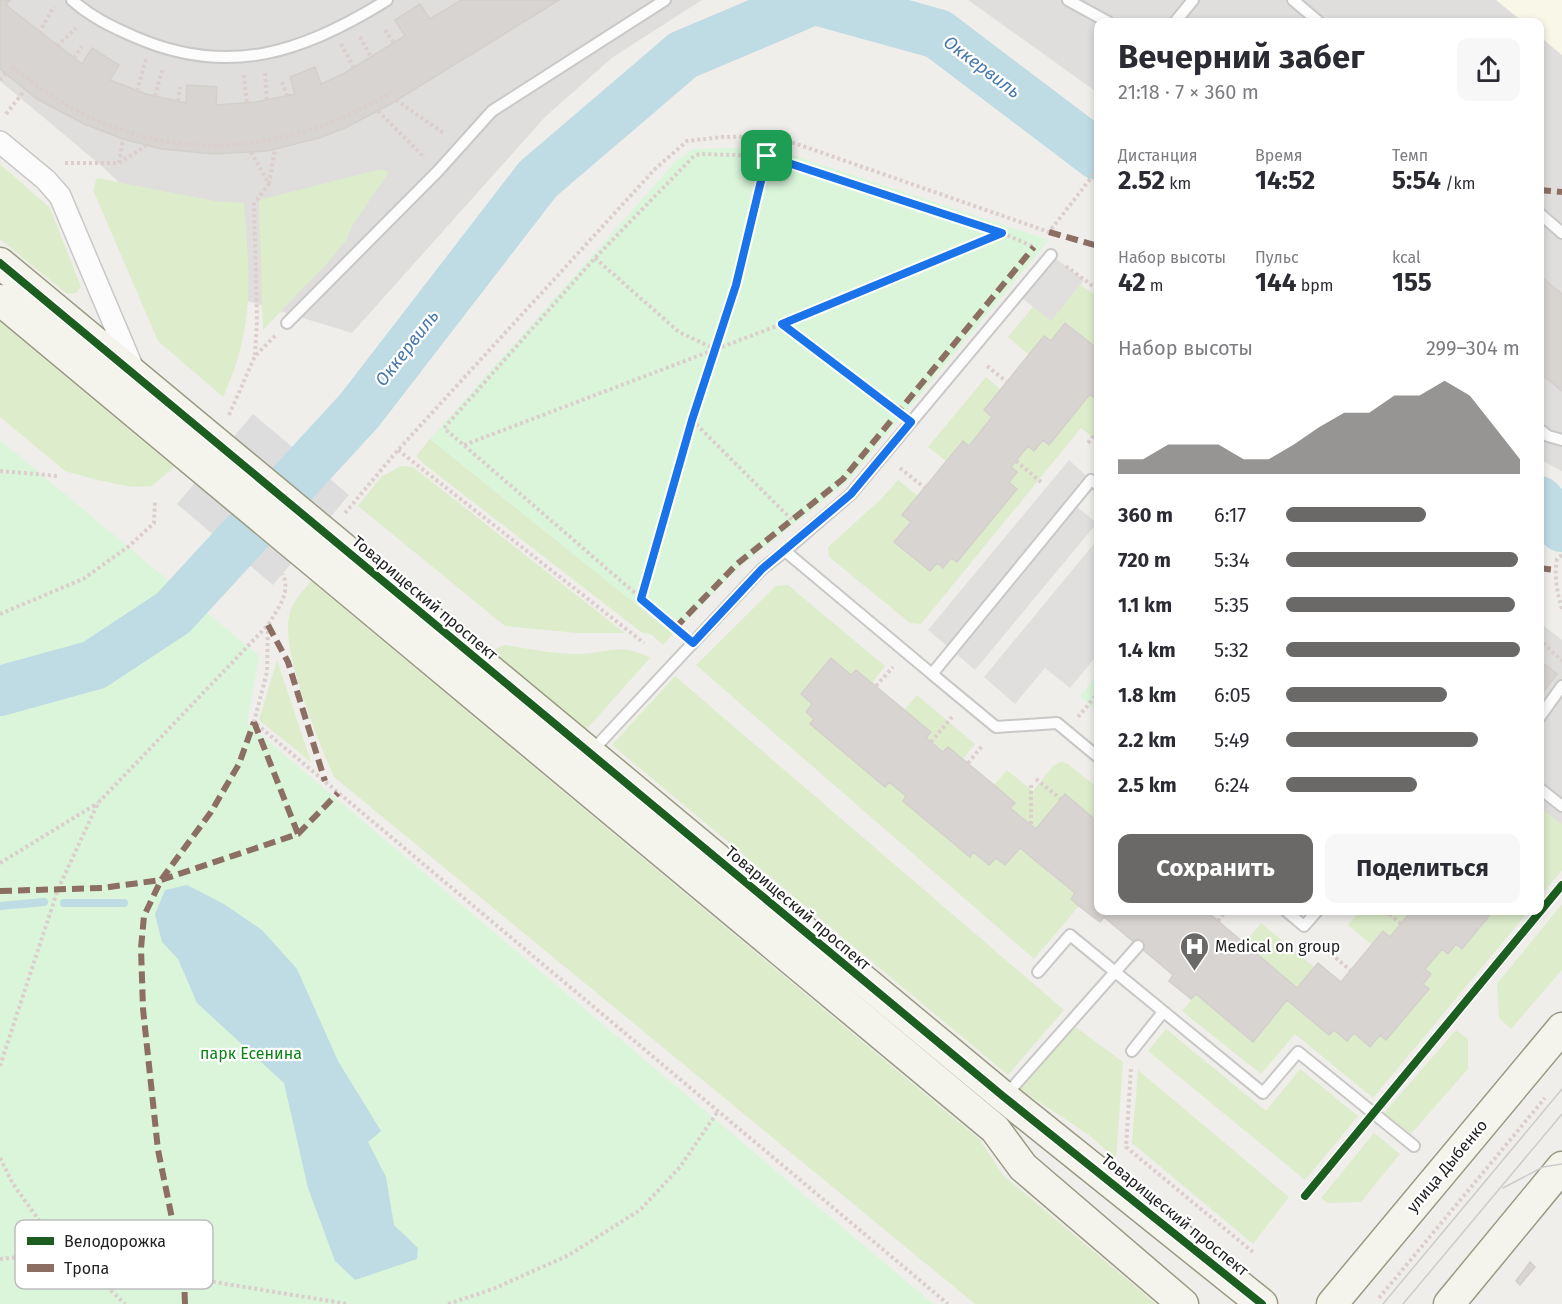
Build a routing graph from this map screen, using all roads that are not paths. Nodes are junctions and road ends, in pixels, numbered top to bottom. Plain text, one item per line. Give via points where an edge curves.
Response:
1 (72, 0) edge
2 (387, 0) edge
3 (665, 0) edge
4 (1068, 0) edge
5 (1193, 0) edge
6 (1293, 0) edge
7 (1101, 18) edge
8 (1178, 18) edge
9 (1314, 18) edge
10 (0, 142) edge
11 (1544, 217) edge
12 (1562, 233) edge
13 (1051, 255) road end
14 (0, 262) edge
15 (0, 300) edge
16 (287, 323) road end
17 (135, 374) junction
18 (1544, 433) edge
19 (1562, 440) edge
20 (1094, 482) edge
21 (785, 551) junction
22 (932, 674) junction
23 (1562, 686) edge
24 (1544, 711) edge
25 (1094, 754) edge
26 (581, 765) junction
27 (1544, 792) edge
28 (1562, 806) edge
29 (1291, 915) edge
30 (1314, 915) edge
31 (1138, 946) dead end
32 (1038, 972) dead end
33 (1115, 972) junction
34 (1163, 1012) junction
35 (1562, 1028) edge
36 (1132, 1051) road end
37 (995, 1109) junction
38 (1414, 1146) dead end
39 (1562, 1167) edge
40 (1183, 1304) edge
41 (1262, 1304) edge
42 (1332, 1304) edge
43 (1449, 1304) edge

1 - 2 lane via 89,15 151,44 208,59 288,48 333,31
3 - 16 lane via 492,111
4 - 7 lane
5 - 8 lane
6 - 9 lane
10 - 17 street via 60,196
11 - 12 lane
13 - 21 lane via 851,494
14 - 17 street
15 - 26 street, Товарищеский проспект via 302,551
17 - 26 street, Товарищеский проспект via 225,447 333,521
18 - 19 lane
20 - 22 lane via 1091,480
21 - 22 lane
21 - 26 lane via 762,569
22 - 25 lane via 996,727 1057,723
23 - 24 lane
26 - 37 street, Товарищеский проспект
27 - 28 lane
29 - 30 lane via 1304,926
31 - 33 lane
32 - 33 lane via 1070,935
33 - 34 lane
33 - 37 lane
34 - 36 lane
34 - 38 lane via 1263,1093 1298,1052
35 - 42 street, улица Дыбенко
37 - 40 street, Товарищеский проспект via 995,1129 1023,1167
37 - 41 street, Товарищеский проспект
39 - 43 street via 1544,1198

